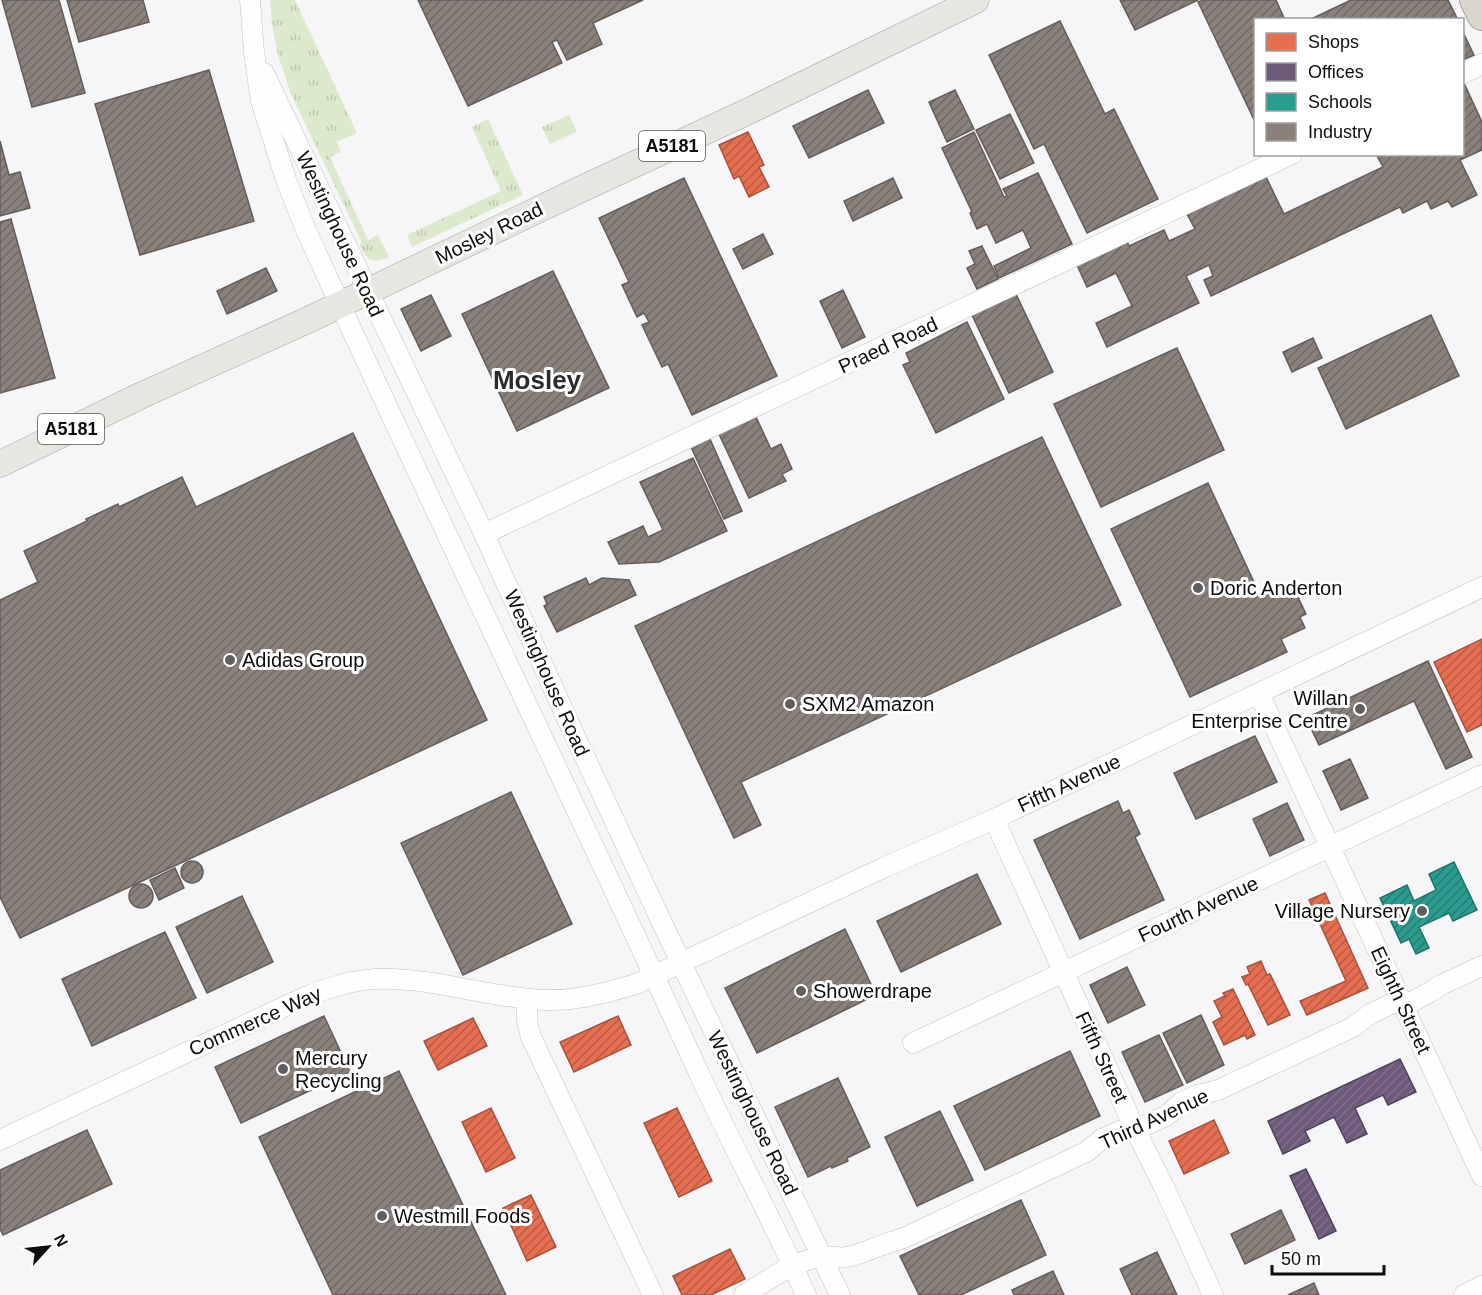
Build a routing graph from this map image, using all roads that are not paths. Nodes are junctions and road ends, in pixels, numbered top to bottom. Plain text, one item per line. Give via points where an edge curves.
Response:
1 (250, 0) edge
2 (976, 0) edge
3 (1474, 0) edge
4 (949, 6) edge
5 (1482, 16) edge
6 (254, 52) junction
7 (1482, 64) edge
8 (1464, 73) edge
9 (1288, 156) edge
10 (367, 292) junction
11 (340, 305) junction
12 (0, 464) edge
13 (484, 534) junction
14 (1482, 587) edge
15 (1259, 693) junction
16 (568, 721) junction
17 (541, 734) junction
18 (1482, 775) edge
19 (604, 799) junction
20 (578, 813) junction
21 (994, 819) junction
22 (1330, 846) junction
23 (681, 963) junction
24 (1482, 966) edge
25 (1063, 972) junction
26 (655, 976) junction
27 (527, 999) junction
28 (1402, 1002) junction
29 (913, 1043) dead end
30 (1134, 1127) junction
31 (0, 1140) edge
32 (1482, 1176) edge
33 (822, 1256) junction
34 (792, 1265) junction
35 (1482, 1286) edge
36 (653, 1295) edge
37 (744, 1295) edge
38 (806, 1295) edge
39 (840, 1295) edge
40 (1213, 1295) edge
41 (1464, 1295) edge

1 - 6 street, Westinghouse Road
2 - 4 main road, Mosley Road / A5181
3 - 5 highway
4 - 10 main road, Mosley Road / A5181 via 751,110
6 - 10 street, Westinghouse Road
6 - 11 street, Westinghouse Road via 261,101 286,180
7 - 8 street
9 - 13 street, Praed Road
10 - 11 main road, Mosley Road / A5181
10 - 13 street, Westinghouse Road
11 - 12 main road, Mosley Road / A5181
11 - 17 street, Westinghouse Road
13 - 16 street, Westinghouse Road
14 - 15 street, Fifth Avenue
15 - 21 street, Fifth Avenue
15 - 22 street, Eighth Street
16 - 17 street
16 - 19 street, Westinghouse Road
17 - 20 street, Westinghouse Road
18 - 22 street, Fourth Avenue
19 - 20 street
19 - 23 street, Westinghouse Road
20 - 26 street, Westinghouse Road
21 - 23 street, Fifth Avenue
21 - 25 street, Fifth Street
22 - 25 street, Fourth Avenue
22 - 28 street, Eighth Street
23 - 26 street, Fifth Avenue
23 - 33 street, Westinghouse Road
24 - 28 street, Third Avenue via 1412,1002
25 - 29 street, Fourth Avenue
25 - 30 street, Fifth Street
26 - 27 street, Commerce Way via 597,994 556,1000
26 - 34 street, Westinghouse Road
27 - 31 street, Commerce Way via 409,980 374,979 341,985 305,997
27 - 36 street via 531,1037
28 - 30 street, Third Avenue via 1218,1090 1182,1102 1166,1116
28 - 32 street, Eighth Street
30 - 33 street, Third Avenue via 1102,1139 1086,1152 894,1242 846,1257
30 - 40 street, Fifth Street
33 - 34 street, Third Avenue
33 - 39 street, Westinghouse Road
34 - 37 street, Third Avenue
34 - 38 street, Westinghouse Road
35 - 41 street

